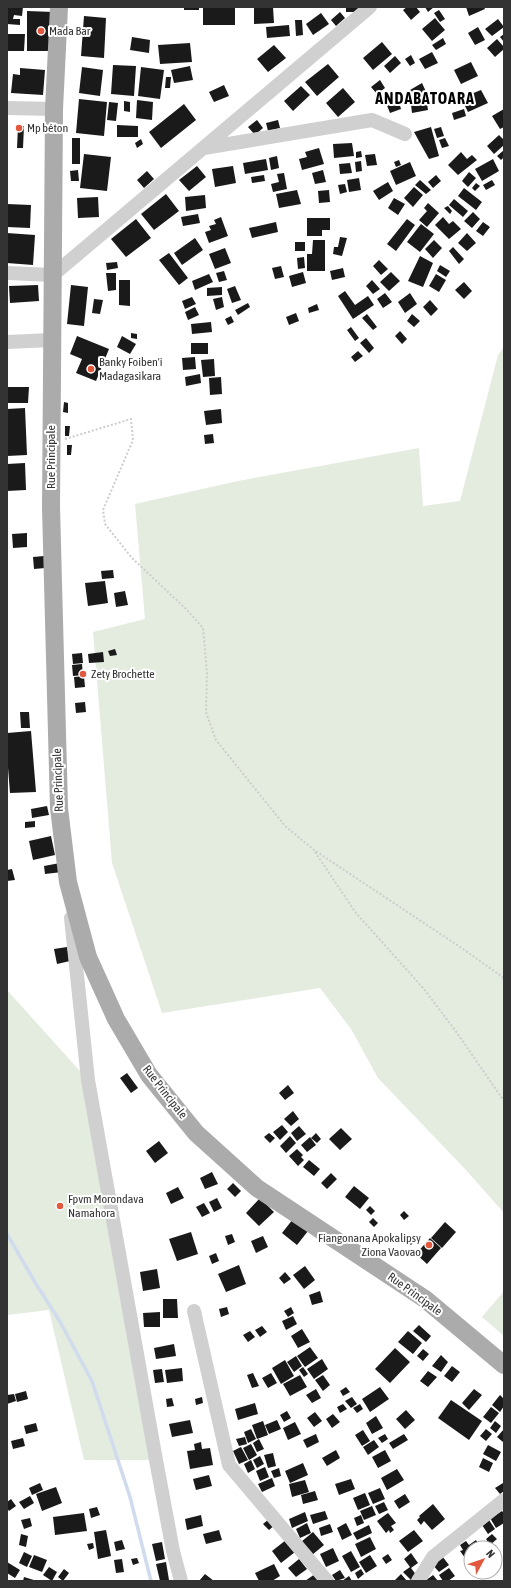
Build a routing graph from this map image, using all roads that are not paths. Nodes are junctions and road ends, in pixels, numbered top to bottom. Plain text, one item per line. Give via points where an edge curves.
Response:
1 (59, 7) edge
2 (370, 7) edge
3 (7, 108) edge
4 (54, 108) junction
5 (405, 134) dead end
6 (203, 148) junction
7 (7, 273) edge
8 (53, 275) junction
9 (52, 340) junction
10 (7, 342) edge
11 (68, 882) junction
12 (194, 1311) dead end
13 (504, 1365) edge
14 (504, 1500) edge
15 (181, 1581) edge
16 (327, 1581) edge
17 (418, 1581) edge

1 - 4 main road, Rue Principale
2 - 6 street
3 - 4 street
4 - 8 main road, Rue Principale
5 - 6 street via 372,120
6 - 8 street
7 - 8 street
8 - 9 main road, Rue Principale
9 - 10 street
9 - 11 main road, Rue Principale via 51,507 59,808
11 - 13 main road, Rue Principale via 88,957 116,1019 149,1075 196,1133 257,1188 425,1298
11 - 15 street via 88,1080 163,1498
12 - 16 street via 229,1465
14 - 17 street via 433,1557

